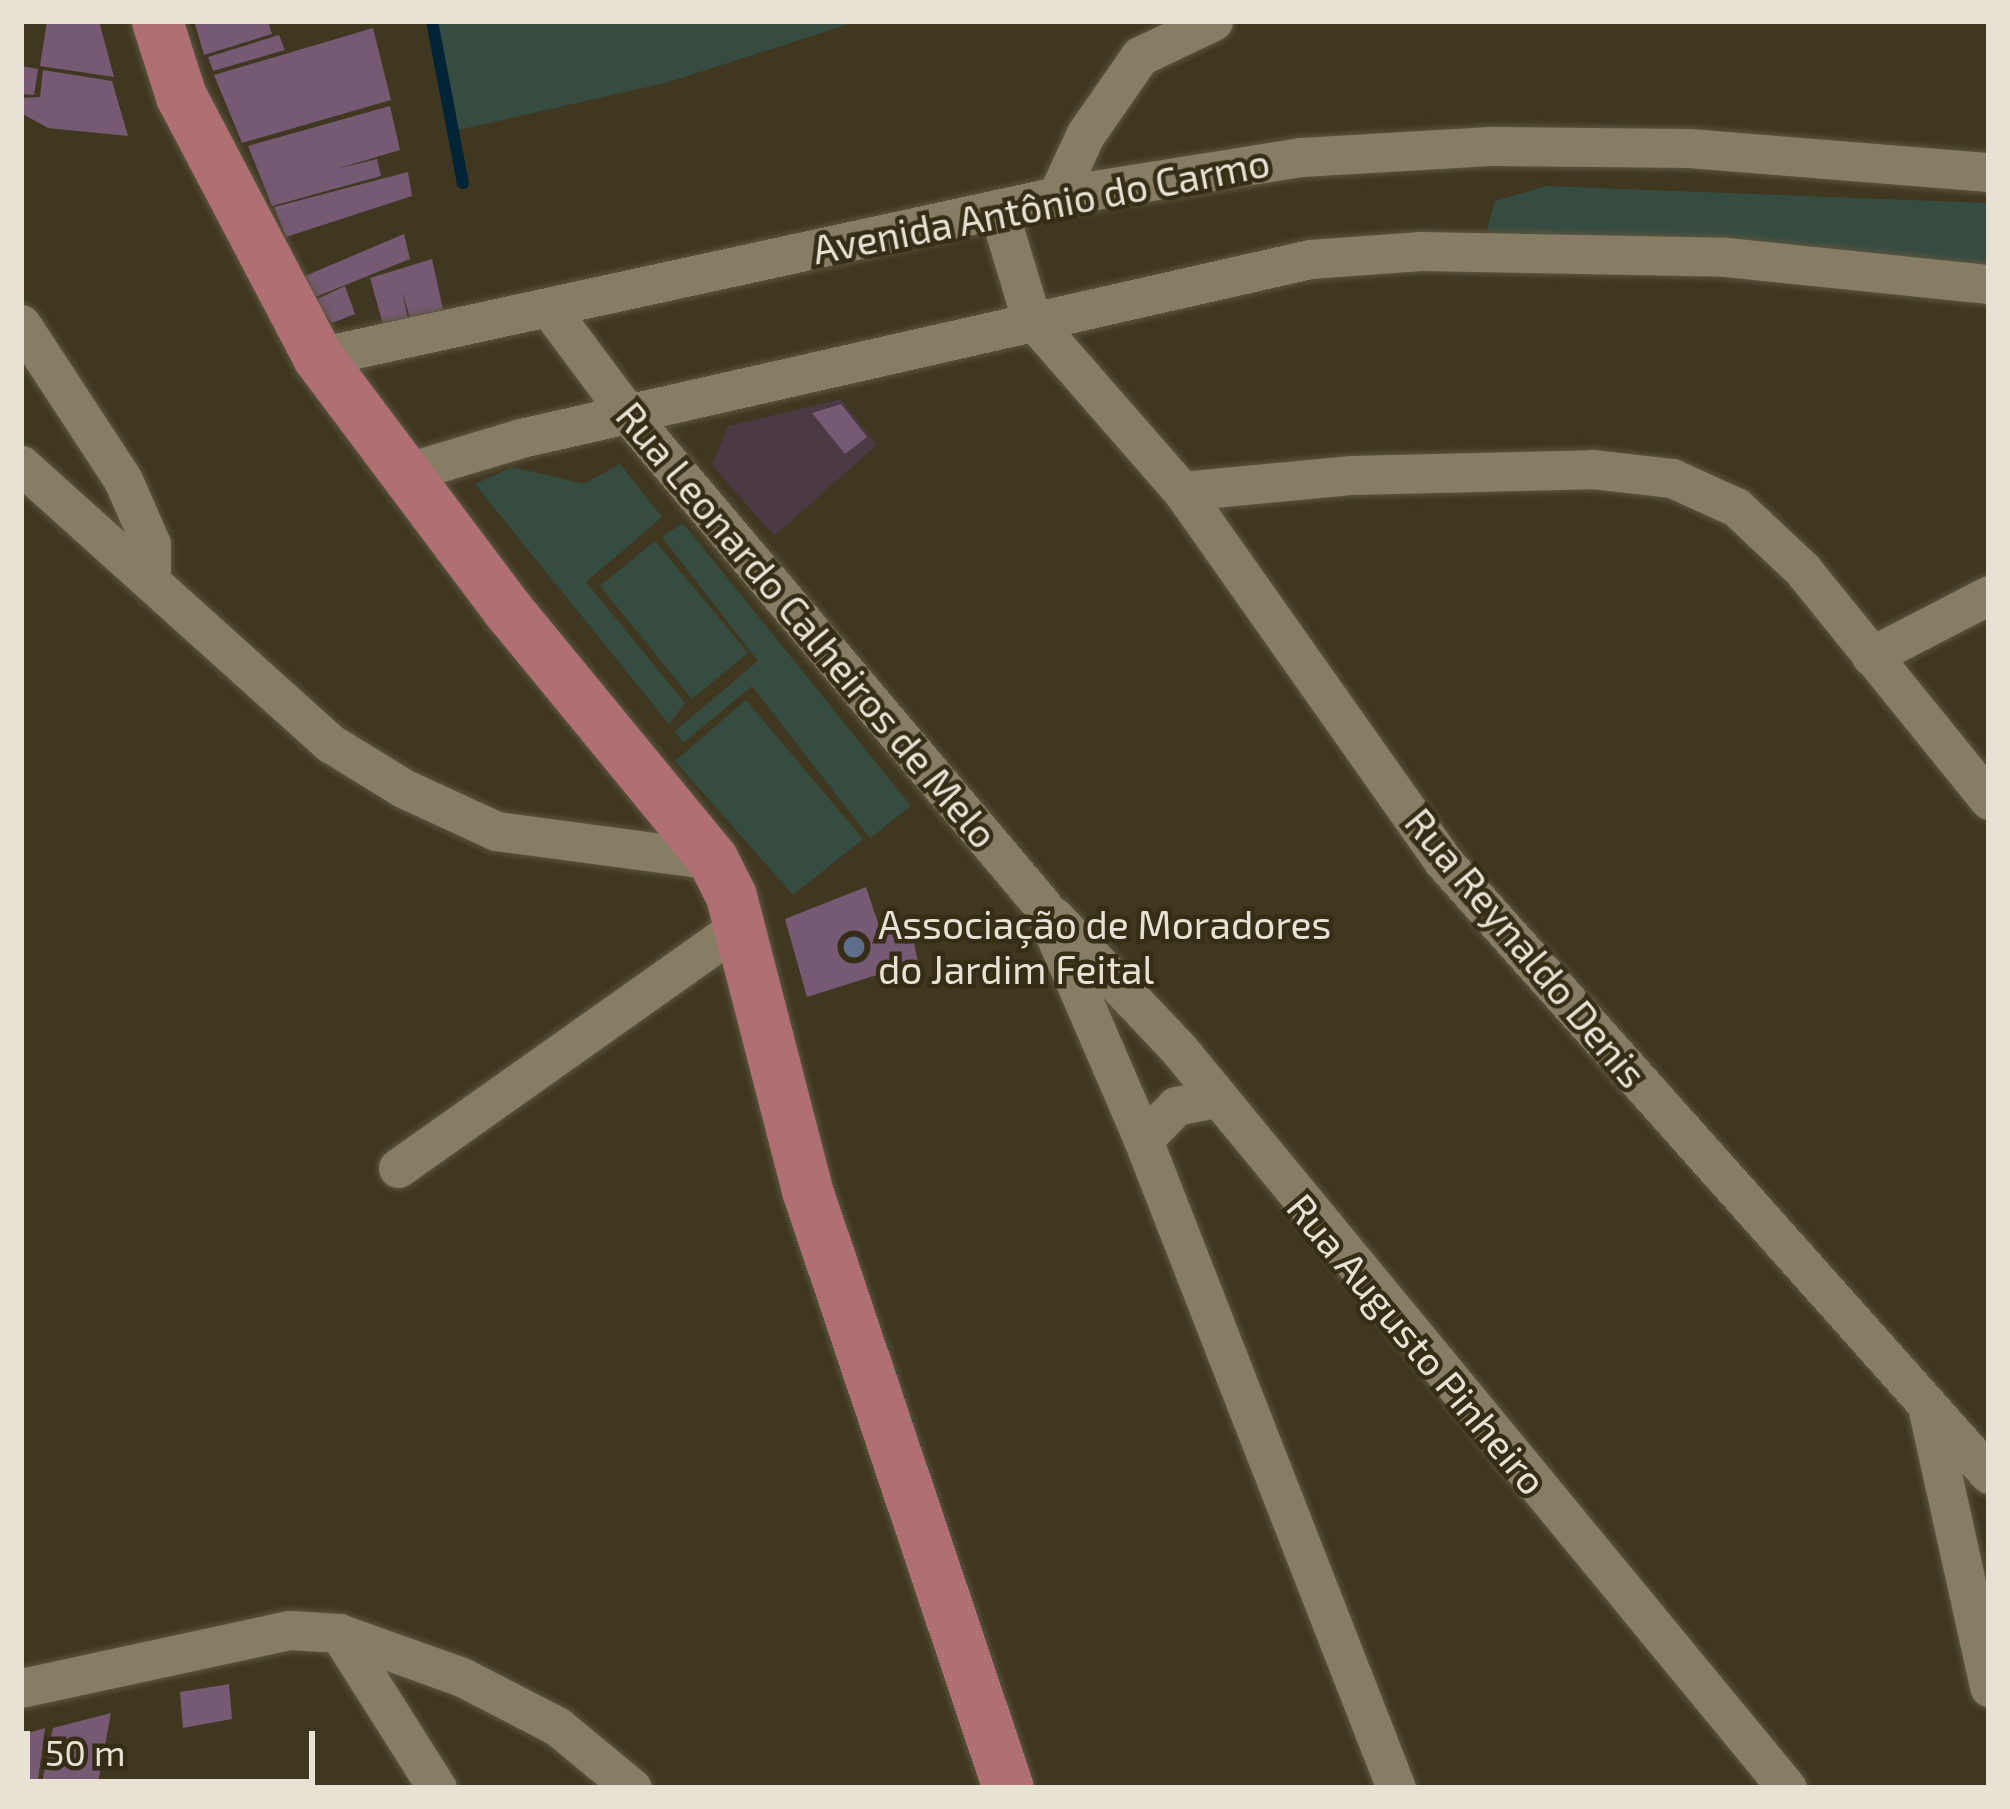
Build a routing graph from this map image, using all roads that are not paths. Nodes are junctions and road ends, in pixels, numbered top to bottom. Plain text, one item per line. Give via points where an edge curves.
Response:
1 (158, 21) edge
2 (1214, 21) edge
3 (1989, 172) edge
4 (1057, 196) junction
5 (998, 209) junction
6 (1989, 284) edge
7 (551, 311) junction
8 (1031, 318) junction
9 (21, 324) edge
10 (318, 357) junction
11 (627, 413) junction
12 (21, 465) edge
13 (401, 474) junction
14 (1182, 490) junction
15 (151, 580) junction
16 (1989, 595) edge
17 (1871, 656) junction
18 (1989, 800) edge
19 (713, 860) junction
20 (1042, 905) junction
21 (742, 925) junction
22 (1216, 1098) junction
23 (1143, 1140) junction
24 (398, 1168) dead end
25 (1928, 1412) junction
26 (1989, 1474) edge
27 (339, 1633) junction
28 (1989, 1687) edge
29 (21, 1688) edge
30 (437, 1788) edge
31 (632, 1788) edge
32 (1008, 1788) edge
33 (1396, 1788) edge
34 (1787, 1788) edge

1 - 10 main road via 181,96
2 - 4 street via 1140,56 1095,119
3 - 4 street, Avenida Antônio do Carmo via 1689,148 1491,146 1301,157
4 - 5 street, Avenida Antônio do Carmo
5 - 7 street, Avenida Antônio do Carmo
5 - 8 street, Rua Reynaldo Denis
6 - 8 street via 1726,257 1421,251 1310,259
7 - 10 street, Avenida Antônio do Carmo
7 - 11 street, Rua Leonardo Calheiros de Melo
8 - 11 street
8 - 14 street, Rua Reynaldo Denis
9 - 15 street via 123,481 151,544
10 - 13 main road
11 - 13 street
11 - 20 street, Rua Leonardo Calheiros de Melo
12 - 15 street
13 - 19 main road
14 - 17 street via 1352,475 1592,469 1672,478 1736,507 1802,569
14 - 25 street, Rua Reynaldo Denis via 1443,861
15 - 19 street via 330,743 445,811 557,843
16 - 17 street
17 - 18 street
19 - 21 main road
20 - 22 street, Rua Augusto Pinheiro via 1106,967
20 - 23 street, Rua Leonardo Calheiros de Melo
21 - 24 street
21 - 32 main road via 807,1190
22 - 23 street via 1176,1106
22 - 34 street, Rua Augusto Pinheiro
23 - 33 street, Rua Leonardo Calheiros de Melo
25 - 26 street, Rua Reynaldo Denis
25 - 28 street
27 - 29 street via 290,1630
27 - 30 street
27 - 31 street via 462,1677 557,1726

